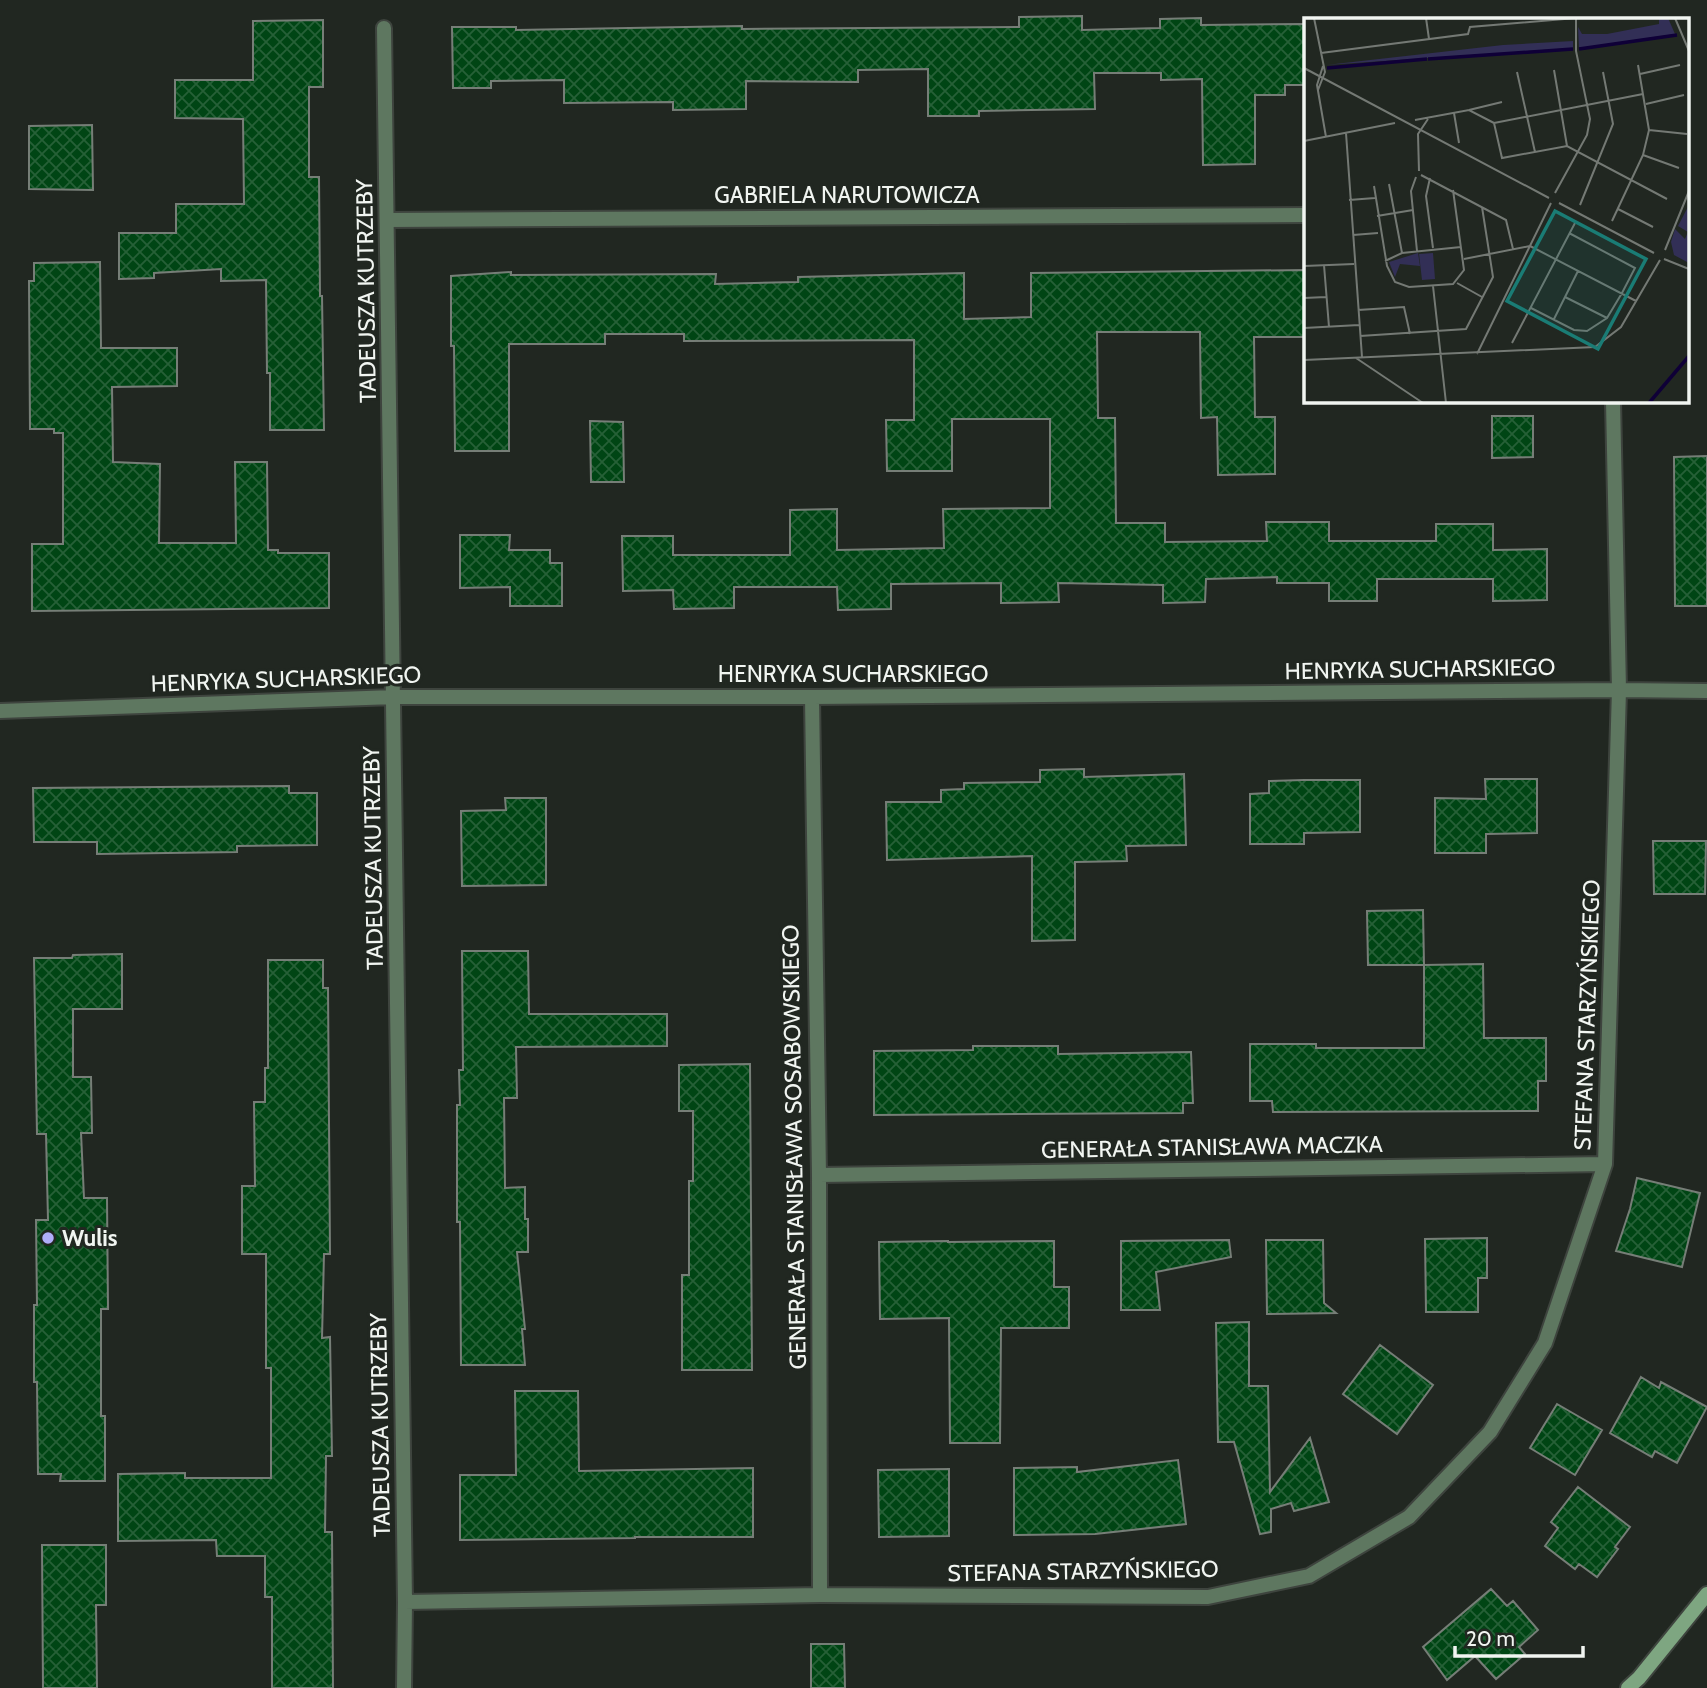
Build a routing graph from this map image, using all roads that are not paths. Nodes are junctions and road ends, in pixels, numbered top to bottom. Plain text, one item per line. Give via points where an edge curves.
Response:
1 (384, 28) dead end
2 (1304, 215) edge
3 (388, 220) junction
4 (1613, 402) edge
5 (1619, 690) junction
6 (1707, 691) edge
7 (394, 697) junction
8 (812, 697) junction
9 (0, 711) edge
10 (1605, 1164) junction
11 (819, 1175) junction
12 (1707, 1594) edge
13 (820, 1595) junction
14 (405, 1602) junction
15 (404, 1688) edge
16 (1628, 1688) edge

1 - 3 street, TADEUSZA KUTRZEBY
2 - 3 street, GABRIELA NARUTOWICZA
3 - 7 street, TADEUSZA KUTRZEBY
4 - 5 street, STEFANA STARZYŃSKIEGO
5 - 6 street, HENRYKA SUCHARSKIEGO
5 - 8 street, HENRYKA SUCHARSKIEGO
5 - 10 street, STEFANA STARZYŃSKIEGO
7 - 8 street, HENRYKA SUCHARSKIEGO
7 - 9 street, HENRYKA SUCHARSKIEGO
7 - 14 street, TADEUSZA KUTRZEBY
8 - 11 street, GENERAŁA STANISŁAWA SOSABOWSKIEGO
10 - 11 street, GENERAŁA STANISŁAWA MACZKA
10 - 13 street, STEFANA STARZYŃSKIEGO via 1545,1343 1490,1432 1409,1517 1309,1576 1208,1597
11 - 13 street, GENERAŁA STANISŁAWA SOSABOWSKIEGO
12 - 16 street
13 - 14 street, STEFANA STARZYŃSKIEGO
14 - 15 street, TADEUSZA KUTRZEBY

